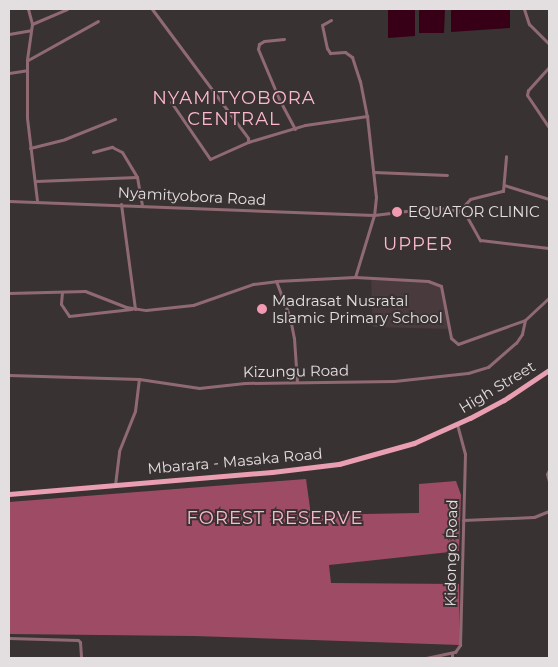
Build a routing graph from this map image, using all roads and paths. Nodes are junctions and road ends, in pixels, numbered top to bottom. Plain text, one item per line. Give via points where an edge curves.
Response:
1 (28, 9) edge
2 (67, 9) edge
3 (152, 9) edge
4 (524, 9) edge
5 (331, 20) dead end
6 (98, 21) dead end
7 (32, 24) junction
8 (31, 30) junction
9 (9, 34) edge
10 (284, 39) dead end
11 (549, 44) edge
12 (27, 60) junction
13 (549, 68) edge
14 (27, 70) junction
15 (9, 73) edge
16 (171, 102) dead end
17 (367, 116) junction
18 (115, 119) dead end
19 (294, 128) junction
20 (549, 128) edge
21 (248, 142) junction
22 (30, 148) junction
23 (93, 152) dead end
24 (506, 156) dead end
25 (374, 172) junction
26 (447, 175) dead end
27 (137, 177) junction
28 (36, 181) junction
29 (504, 185) junction
30 (549, 199) edge
31 (9, 201) edge
32 (37, 201) junction
33 (121, 204) junction
34 (142, 205) junction
35 (459, 211) junction
36 (374, 215) junction
37 (549, 248) edge
38 (355, 277) junction
39 (276, 281) junction
40 (62, 292) junction
41 (9, 293) edge
42 (549, 298) edge
43 (135, 309) junction
44 (525, 320) junction
45 (549, 370) edge
46 (9, 375) edge
47 (139, 379) junction
48 (297, 382) junction
49 (457, 424) junction
50 (549, 470) edge
51 (549, 481) edge
52 (115, 485) junction
53 (9, 494) edge
54 (549, 510) edge
55 (463, 520) junction
56 (9, 638) edge
57 (452, 653) junction
58 (81, 658) edge
59 (426, 658) edge
60 (431, 658) edge
61 (452, 658) edge

1 - 7 street
2 - 7 street
3 - 21 street
4 - 11 street via 529,24
5 - 17 street via 322,25 327,48 330,53 346,52 352,57
6 - 12 street
7 - 8 street
8 - 9 street
8 - 12 street
10 - 19 street via 261,42 258,49
12 - 14 street
13 - 20 street via 527,95
14 - 15 street
14 - 22 street
16 - 21 street via 210,159
17 - 19 street
17 - 25 street
18 - 22 street
19 - 21 street
22 - 28 street
23 - 27 street via 116,149 128,160
24 - 29 street
25 - 26 street
25 - 36 street
27 - 28 street
27 - 34 street
28 - 32 street
29 - 30 street
29 - 35 street via 500,193 470,199
31 - 32 street, Nyamityobora Road
32 - 33 street, Nyamityobora Road
33 - 34 street, Nyamityobora Road
33 - 43 street
34 - 36 street, Nyamityobora Road
35 - 36 street, Nyamityobora Road via 431,208
35 - 37 street via 466,215 477,237 486,241
36 - 38 street
38 - 39 street
38 - 44 street via 428,281 441,286 451,338 458,344
39 - 43 street via 237,288 193,305
39 - 48 street via 290,318
40 - 41 street
40 - 43 street via 85,292
40 - 43 street via 61,304 70,316
42 - 44 street, Kizungu Road
44 - 48 street, Kizungu Road via 518,341 480,371 394,381
45 - 49 main road, High Street via 504,400
46 - 47 street, Kizungu Road
47 - 48 street, Kizungu Road via 199,388
47 - 52 street via 135,411 119,451
49 - 52 main road, Mbarara - Masaka Road via 414,443 339,464
49 - 55 street, Kidongo Road via 465,454
50 - 51 street
52 - 53 main road, Mbarara - Masaka Road
54 - 55 street via 534,517
55 - 57 street, Kidongo Road via 460,645
56 - 58 street via 78,640
57 - 60 street
57 - 61 street
59 - 60 street

